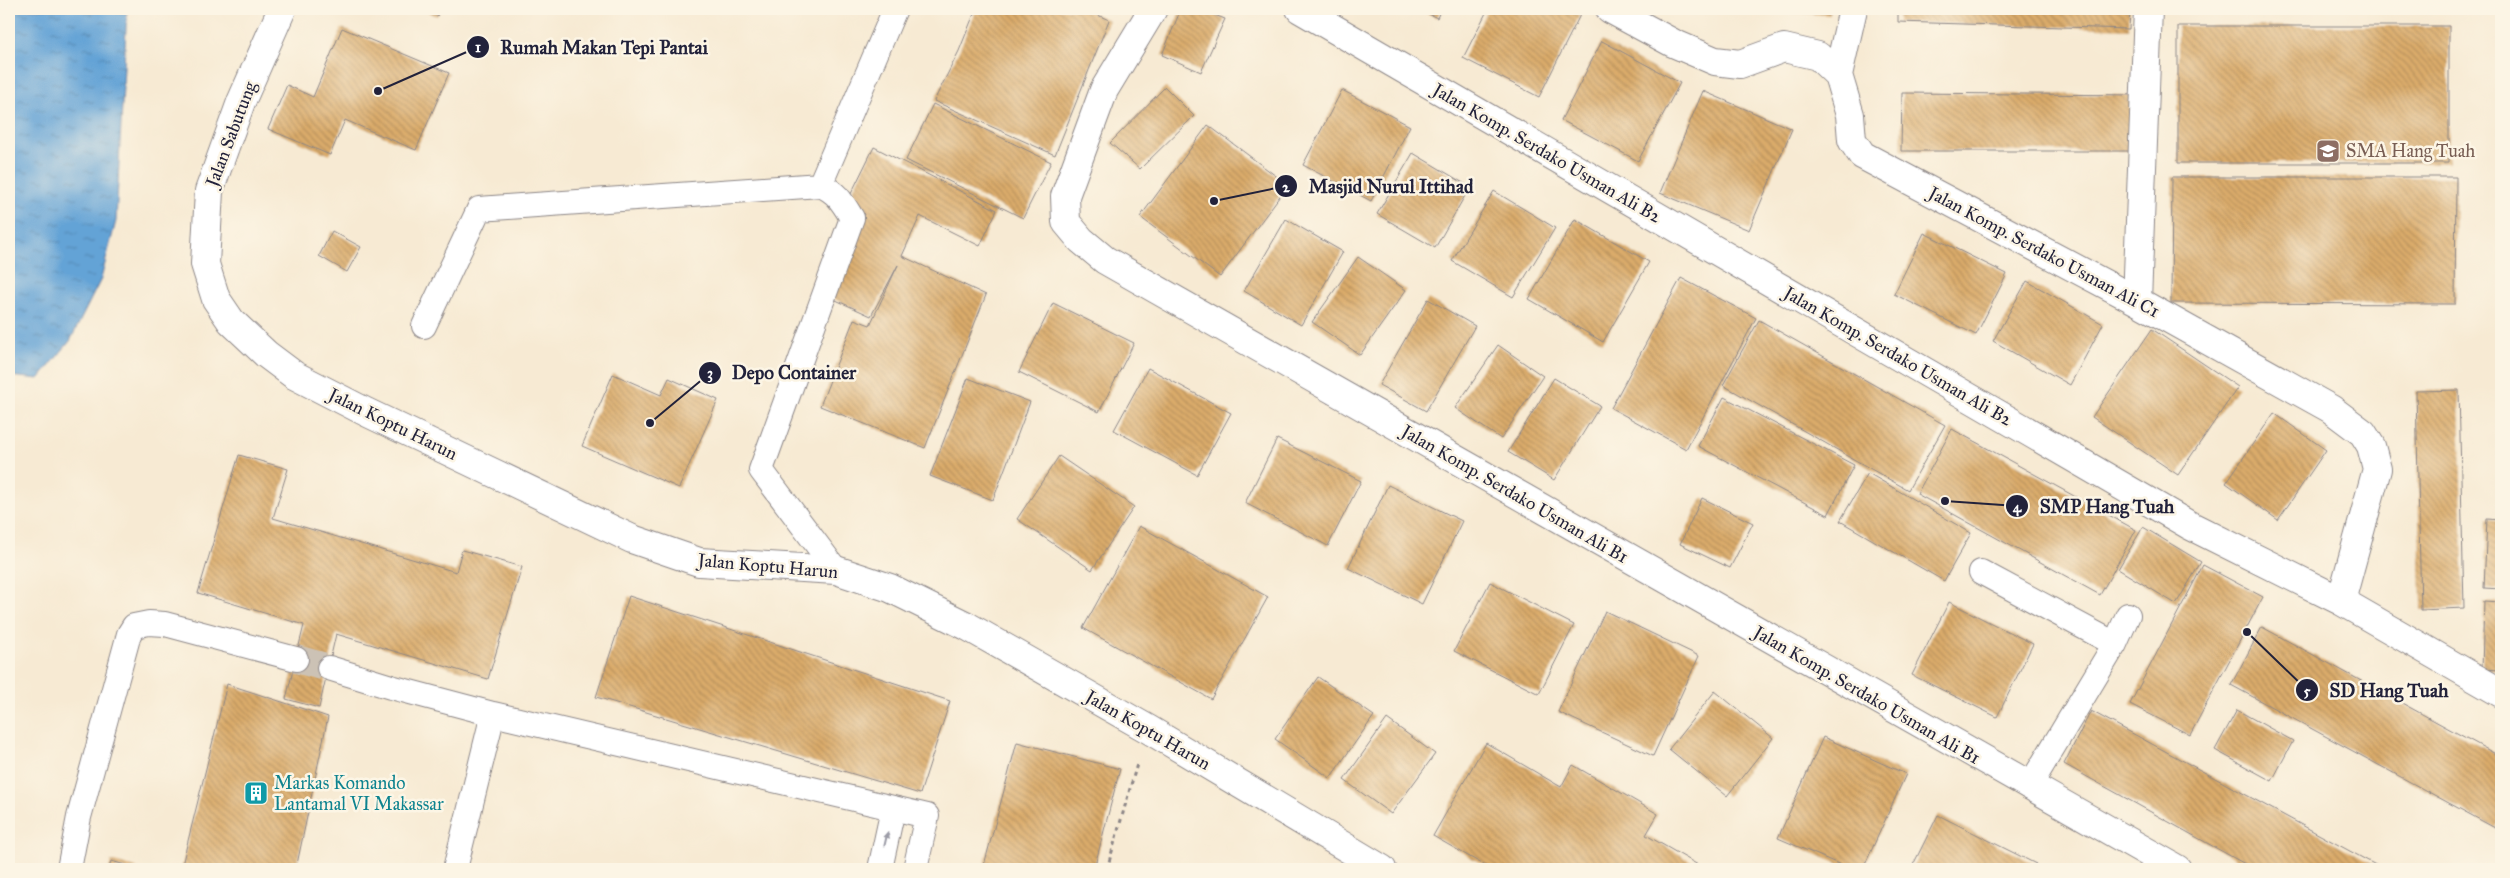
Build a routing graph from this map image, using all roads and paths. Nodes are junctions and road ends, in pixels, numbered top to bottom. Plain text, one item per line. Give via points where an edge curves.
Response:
1 (282, 9) edge
2 (895, 9) edge
3 (1153, 9) edge
4 (1300, 9) edge
5 (1610, 9) edge
6 (1853, 9) edge
7 (2148, 9) edge
8 (1838, 75) junction
9 (820, 185) junction
10 (205, 264) joint
11 (2137, 301) junction
12 (424, 326) dead end
13 (836, 570) junction
14 (1981, 572) dead end
15 (2341, 601) junction
16 (2128, 616) dead end
17 (2115, 644) junction
18 (296, 659) tunnel mouth
19 (329, 668) tunnel mouth
20 (2501, 693) edge
21 (493, 714) junction
22 (1148, 728) junction
23 (2029, 787) junction
24 (893, 809) junction
25 (69, 869) edge
26 (455, 869) edge
27 (880, 869) edge
28 (915, 869) edge
29 (1108, 869) edge
30 (1382, 869) edge
31 (2177, 869) edge

1 - 10 street, Jalan Sabutung via 241,102 209,191
2 - 9 lane
3 - 23 street, Jalan Komp. Serdako Usman Ali B1 via 1104,90 1065,196 1066,222 1081,240 1105,260
4 - 15 street, Jalan Komp. Serdako Usman Ali B2 via 2190,525
5 - 8 street, Jalan Komp. Serdako Usman Ali C1 via 1673,43 1715,61 1740,64 1784,48 1818,56
6 - 8 street
7 - 11 street
8 - 11 street, Jalan Komp. Serdako Usman Ali C1 via 1850,115 1852,140 1862,155
9 - 12 lane via 479,209
9 - 13 lane via 832,190 842,200 852,218 761,470
10 - 13 street, Jalan Koptu Harun via 216,299 231,321 266,354 294,375 366,412 632,539 699,562
11 - 15 street, Jalan Komp. Serdako Usman Ali C1 via 2331,408 2363,433 2371,446 2377,469
13 - 22 street, Jalan Koptu Harun via 890,588 966,626
14 - 17 lane
15 - 20 street, Jalan Komp. Serdako Usman Ali B2
16 - 17 lane
17 - 23 lane
18 - 25 lane via 165,624 134,626 129,634 79,817
19 - 21 lane
21 - 24 lane
21 - 26 lane
22 - 29 path
22 - 30 street, Jalan Koptu Harun
23 - 31 street, Jalan Komp. Serdako Usman Ali B1
27 -> 24 lane
24 - 28 lane via 927,816

